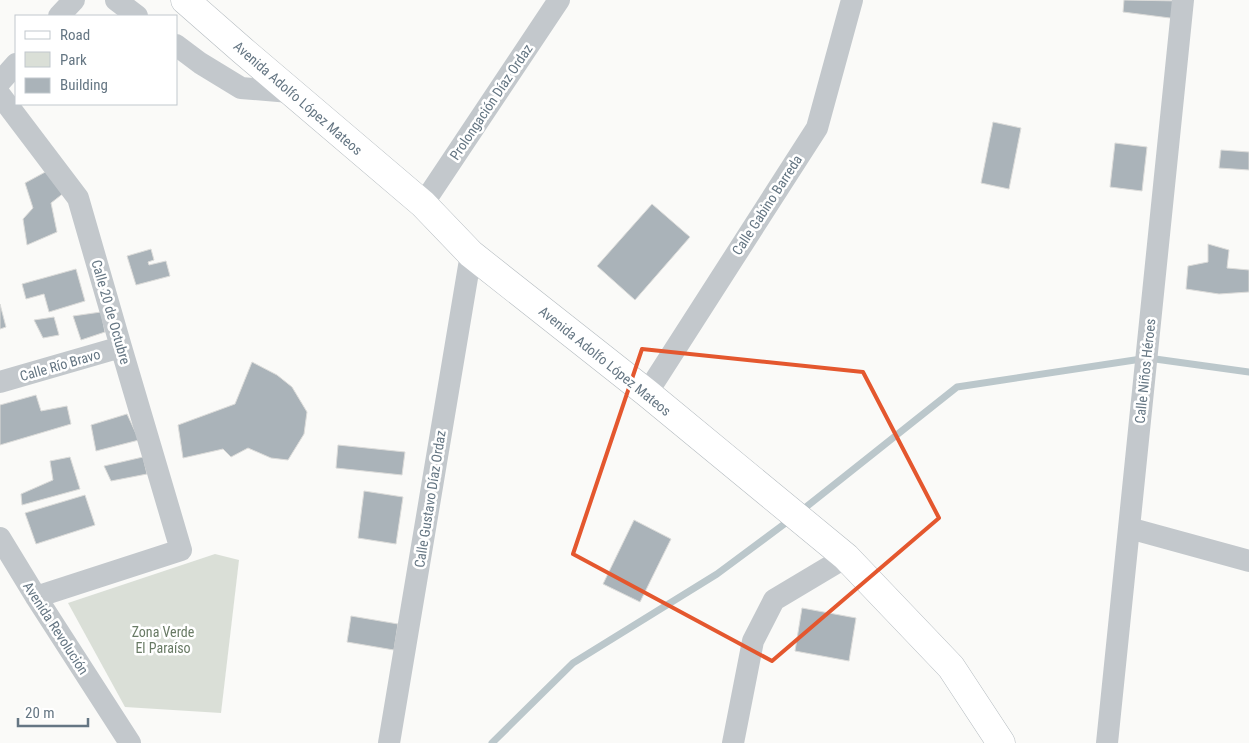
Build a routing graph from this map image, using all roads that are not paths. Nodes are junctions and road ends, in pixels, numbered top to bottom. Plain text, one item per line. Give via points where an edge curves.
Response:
1 (74, 0) edge
2 (116, 0) edge
3 (185, 0) edge
4 (559, 0) edge
5 (852, 0) edge
6 (1183, 0) edge
7 (60, 15) edge
8 (136, 15) edge
9 (178, 46) edge
10 (15, 65) edge
11 (0, 82) edge
12 (290, 92) junction
13 (0, 94) edge
14 (423, 204) junction
15 (471, 254) junction
16 (121, 348) junction
17 (0, 382) edge
18 (647, 393) junction
19 (1129, 528) junction
20 (0, 538) edge
21 (846, 557) junction
22 (1249, 561) edge
23 (36, 597) junction
24 (130, 743) edge
25 (389, 743) edge
26 (733, 743) edge
27 (1002, 743) edge
28 (1107, 743) edge

1 - 7 street
2 - 8 street
3 - 12 main road, Avenida Adolfo López Mateos
4 - 14 street, Prolongación Díaz Ordaz
5 - 18 street, Calle Gabino Barreda via 816,128
6 - 19 street, Calle Niños Héroes
9 - 12 street via 242,88
10 - 11 street
12 - 14 main road, Avenida Adolfo López Mateos
13 - 16 street, Calle 20 de Octubre via 78,198
14 - 15 main road, Avenida Adolfo López Mateos
15 - 18 main road, Avenida Adolfo López Mateos
15 - 25 street, Calle Gustavo Díaz Ordaz
16 - 17 street, Calle Río Bravo
16 - 23 street, Calle 20 de Octubre via 181,550
18 - 21 main road, Avenida Adolfo López Mateos
19 - 22 street
19 - 28 street, Calle Niños Héroes
20 - 23 street, Avenida Revolución
21 - 26 street via 774,600 753,641
21 - 27 main road, Avenida Adolfo López Mateos via 950,666
23 - 24 street, Avenida Revolución

